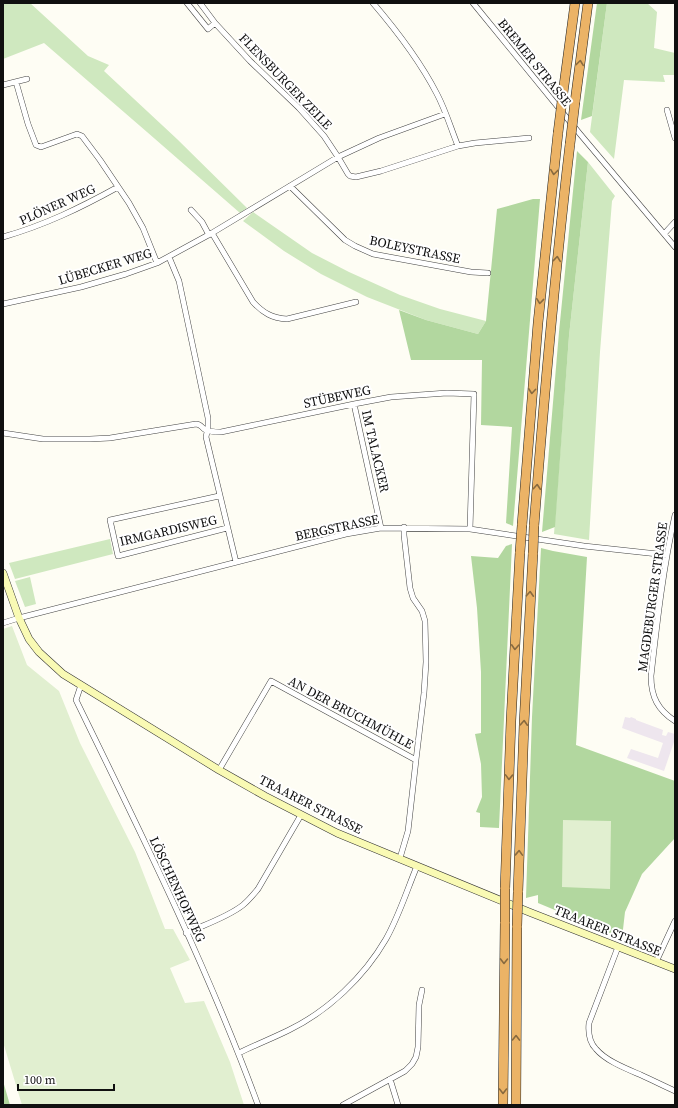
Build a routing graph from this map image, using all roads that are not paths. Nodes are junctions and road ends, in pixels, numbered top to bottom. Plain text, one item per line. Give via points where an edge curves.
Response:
1 (187, 3) edge
2 (200, 3) edge
3 (373, 3) edge
4 (473, 3) edge
5 (575, 3) edge
6 (588, 3) edge
7 (216, 23) junction
8 (27, 79) dead end
9 (16, 82) junction
10 (3, 85) edge
11 (667, 110) dead end
12 (445, 114) junction
13 (529, 138) dead end
14 (675, 138) edge
15 (458, 146) junction
16 (338, 157) junction
17 (290, 186) junction
18 (118, 187) junction
19 (191, 210) dead end
20 (675, 222) edge
21 (211, 234) junction
22 (664, 234) junction
23 (3, 238) edge
24 (675, 247) edge
25 (169, 257) junction
26 (157, 263) junction
27 (488, 273) dead end
28 (356, 302) dead end
29 (3, 304) edge
30 (354, 404) junction
31 (207, 430) junction
32 (3, 433) edge
33 (219, 496) junction
34 (675, 516) edge
35 (404, 527) junction
36 (227, 528) junction
37 (381, 528) junction
38 (470, 528) junction
39 (667, 555) junction
40 (236, 562) junction
41 (3, 573) edge
42 (19, 618) junction
43 (3, 623) edge
44 (81, 685) junction
45 (675, 722) edge
46 (416, 760) junction
47 (219, 770) junction
48 (301, 815) junction
49 (400, 858) junction
50 (417, 866) junction
51 (675, 921) edge
52 (186, 933) junction
53 (618, 947) junction
54 (656, 962) junction
55 (675, 969) edge
56 (422, 990) dead end
57 (239, 1053) junction
58 (390, 1079) junction
59 (675, 1091) edge
60 (351, 1103) edge
61 (258, 1105) edge
62 (343, 1105) edge
63 (398, 1105) edge
64 (503, 1105) edge
65 (516, 1105) edge

1 - 7 street via 208,29
2 - 7 street, FLENSBURGER ZEILE
3 - 12 street via 409,47 438,95
4 - 22 street, BREMER STRASSE
5 -> 64 highway, bridge via 558,133 535,352 520,552 511,721
65 -> 6 highway, bridge via 517,926 532,553 550,326
7 - 16 street, FLENSBURGER ZEILE via 250,61 299,108 324,136
8 - 9 street
9 - 10 street
9 - 18 street via 36,144 41,147 77,134 82,136
11 - 14 street
12 - 15 street
12 - 16 street, LÜBECKER WEG via 379,138
13 - 15 street
15 - 16 street via 356,177 348,174
16 - 17 street, LÜBECKER WEG
17 - 21 street, LÜBECKER WEG
17 - 27 street, BOLEYSTRASSE via 345,240 363,250 463,271
18 - 23 street, PLÖNER WEG via 83,207
18 - 26 street via 143,228
19 - 21 street
20 - 22 street
21 - 25 street, LÜBECKER WEG
21 - 28 street via 253,302 268,314 287,319
22 - 24 street, BREMER STRASSE
25 - 26 street, LÜBECKER WEG
25 - 31 street, IRMGARDISWEG via 179,281 208,418
26 - 29 street, LÜBECKER WEG via 81,286
30 - 31 street, STÜBEWEG via 221,432
30 - 37 street, IM TALACKER
30 - 38 street, STÜBEWEG via 425,394 474,394
31 - 32 street, STÜBEWEG via 196,424 90,439 43,438
31 - 33 street, IRMGARDISWEG via 206,437
33 - 36 street, IRMGARDISWEG
33 - 36 street, IRMGARDISWEG via 110,520 118,556
34 - 39 street, MAGDEBURGER STRASSE
35 - 37 street, BERGSTRASSE
35 - 38 street, BERGSTRASSE
35 - 46 street via 410,588 422,611 425,628 424,693
36 - 40 street, IRMGARDISWEG
37 - 40 street, BERGSTRASSE via 346,534
38 - 39 street, BERGSTRASSE via 584,546
39 - 45 street, MAGDEBURGER STRASSE via 651,686 657,705
40 - 42 street, BERGSTRASSE
41 - 42 street, TRAARER STRASSE
42 - 43 street, BERGSTRASSE
42 - 44 street, TRAARER STRASSE via 29,639 39,652 63,674
44 - 47 street, TRAARER STRASSE
44 - 52 street, LÖSCHENHOFWEG via 76,700
46 - 47 street, AN DER BRUCHMÜHLE via 271,681
46 - 49 street, AN DER BRUCHMÜHLE via 408,831
47 - 48 street, TRAARER STRASSE
48 - 49 street, TRAARER STRASSE via 337,833
48 - 52 street via 251,898 229,914
49 - 50 street, TRAARER STRASSE
50 - 53 street, TRAARER STRASSE
50 - 57 street via 386,938 357,978 341,994 305,1021
51 - 54 street
52 - 57 street, LÖSCHENHOFWEG
53 - 54 street, TRAARER STRASSE
53 - 59 street via 589,1023 590,1040 604,1057
54 - 55 street, TRAARER STRASSE
56 - 58 street via 416,1057 405,1071
57 - 61 street, LÖSCHENHOFWEG
58 - 60 street
58 - 63 street
60 - 62 street

